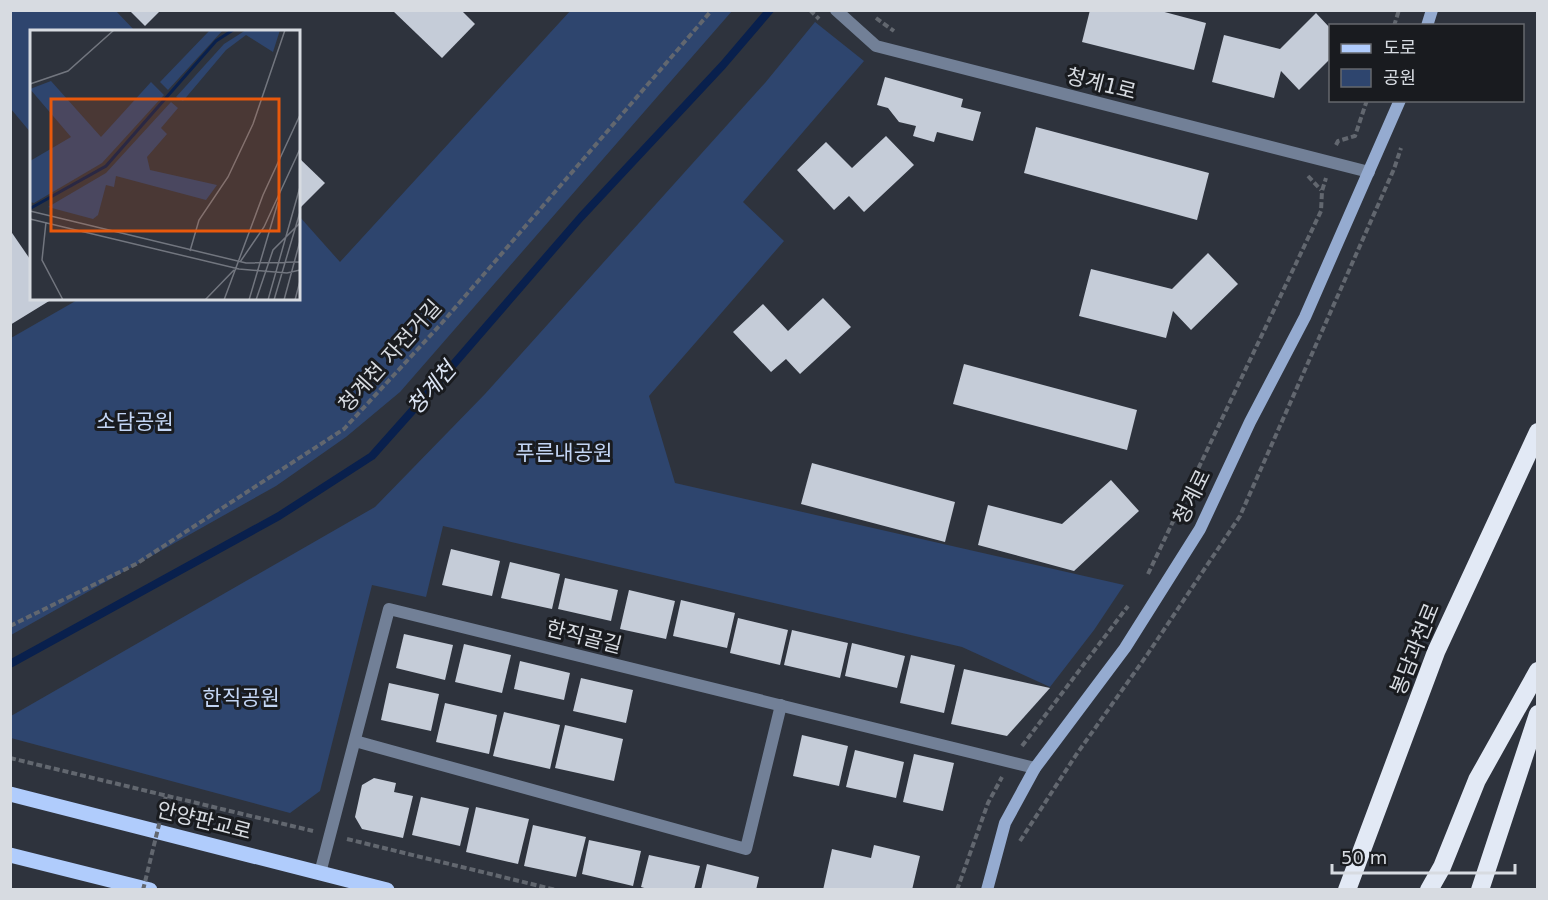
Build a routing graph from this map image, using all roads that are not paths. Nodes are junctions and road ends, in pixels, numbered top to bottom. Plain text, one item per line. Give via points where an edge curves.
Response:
1 (837, 10) edge
2 (1399, 102) edge
3 (1369, 172) junction
4 (1538, 432) edge
5 (1538, 671) edge
6 (781, 705) junction
7 (1538, 714) edge
8 (355, 741) junction
9 (1035, 768) junction
10 (10, 794) edge
11 (10, 855) edge
12 (321, 873) junction
13 (1481, 885) edge
14 (1348, 886) edge
15 (150, 890) edge
16 (387, 890) edge
17 (987, 890) edge
18 (1429, 890) edge

1 - 3 street, 청계1로 via 876,46
2 - 3 street, 청계로
3 - 9 street, 청계로 via 1305,317 1200,530 1125,648
4 - 14 highway, 봉담과천로 via 1436,651
5 - 18 highway via 1477,780
6 - 8 street, 한직골길 via 389,609
6 - 8 street via 746,849
6 - 9 street, 한직골길
7 - 13 highway
8 - 12 street, 한직골길
9 - 17 street, 청계로 via 1005,824
10 - 12 main road, 안양판교로
11 - 15 main road
12 - 16 main road, 안양판교로

